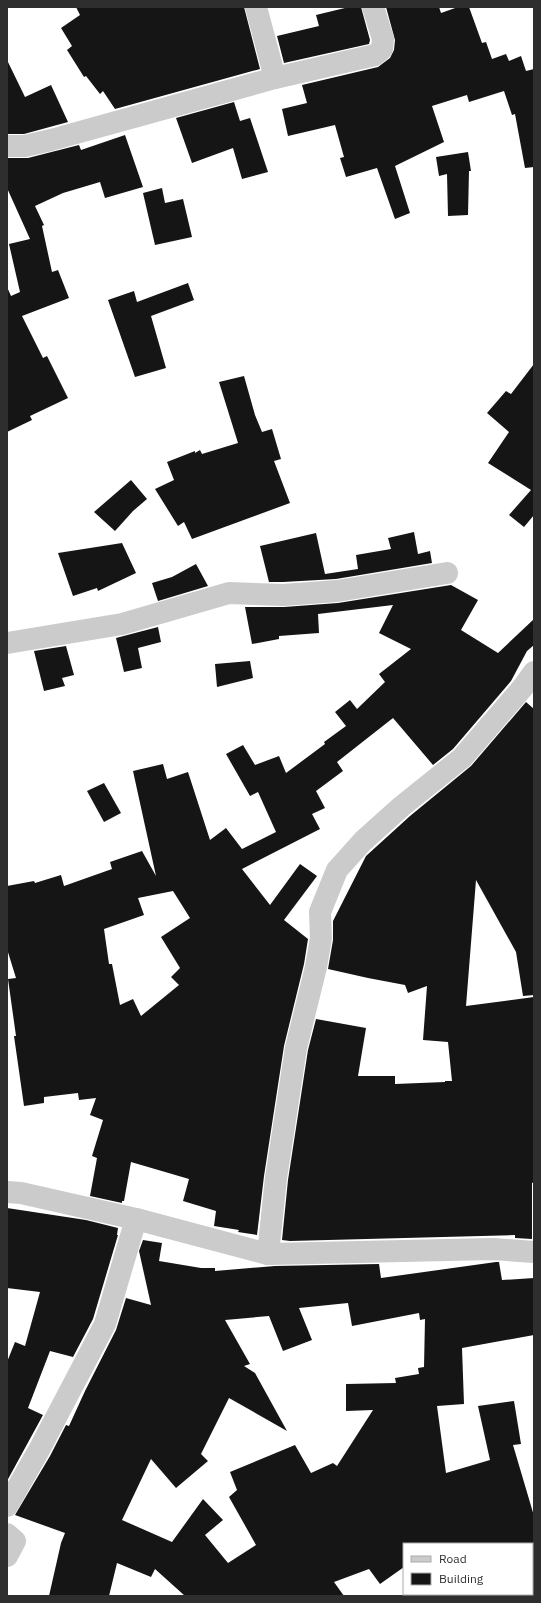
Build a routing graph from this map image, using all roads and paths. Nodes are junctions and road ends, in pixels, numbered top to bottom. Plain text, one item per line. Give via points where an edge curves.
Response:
1 (256, 7) edge
2 (373, 7) edge
3 (276, 78) junction
4 (7, 146) edge
5 (447, 573) dead end
6 (7, 643) edge
7 (534, 672) edge
8 (7, 1192) edge
9 (136, 1219) junction
10 (534, 1252) edge
11 (268, 1254) junction
12 (7, 1506) edge
13 (7, 1534) edge
14 (7, 1556) edge

1 - 3 street
2 - 3 street via 383,39 382,49 375,55
3 - 4 street via 51,140 25,146
5 - 6 street via 337,591 283,595 229,593 122,624
7 - 11 street via 462,758 402,806 363,841 337,870 320,912 320,946 296,1048 276,1178
8 - 9 street
9 - 11 street
9 - 12 street via 105,1324
10 - 11 street via 493,1249
13 - 14 street via 15,1541

